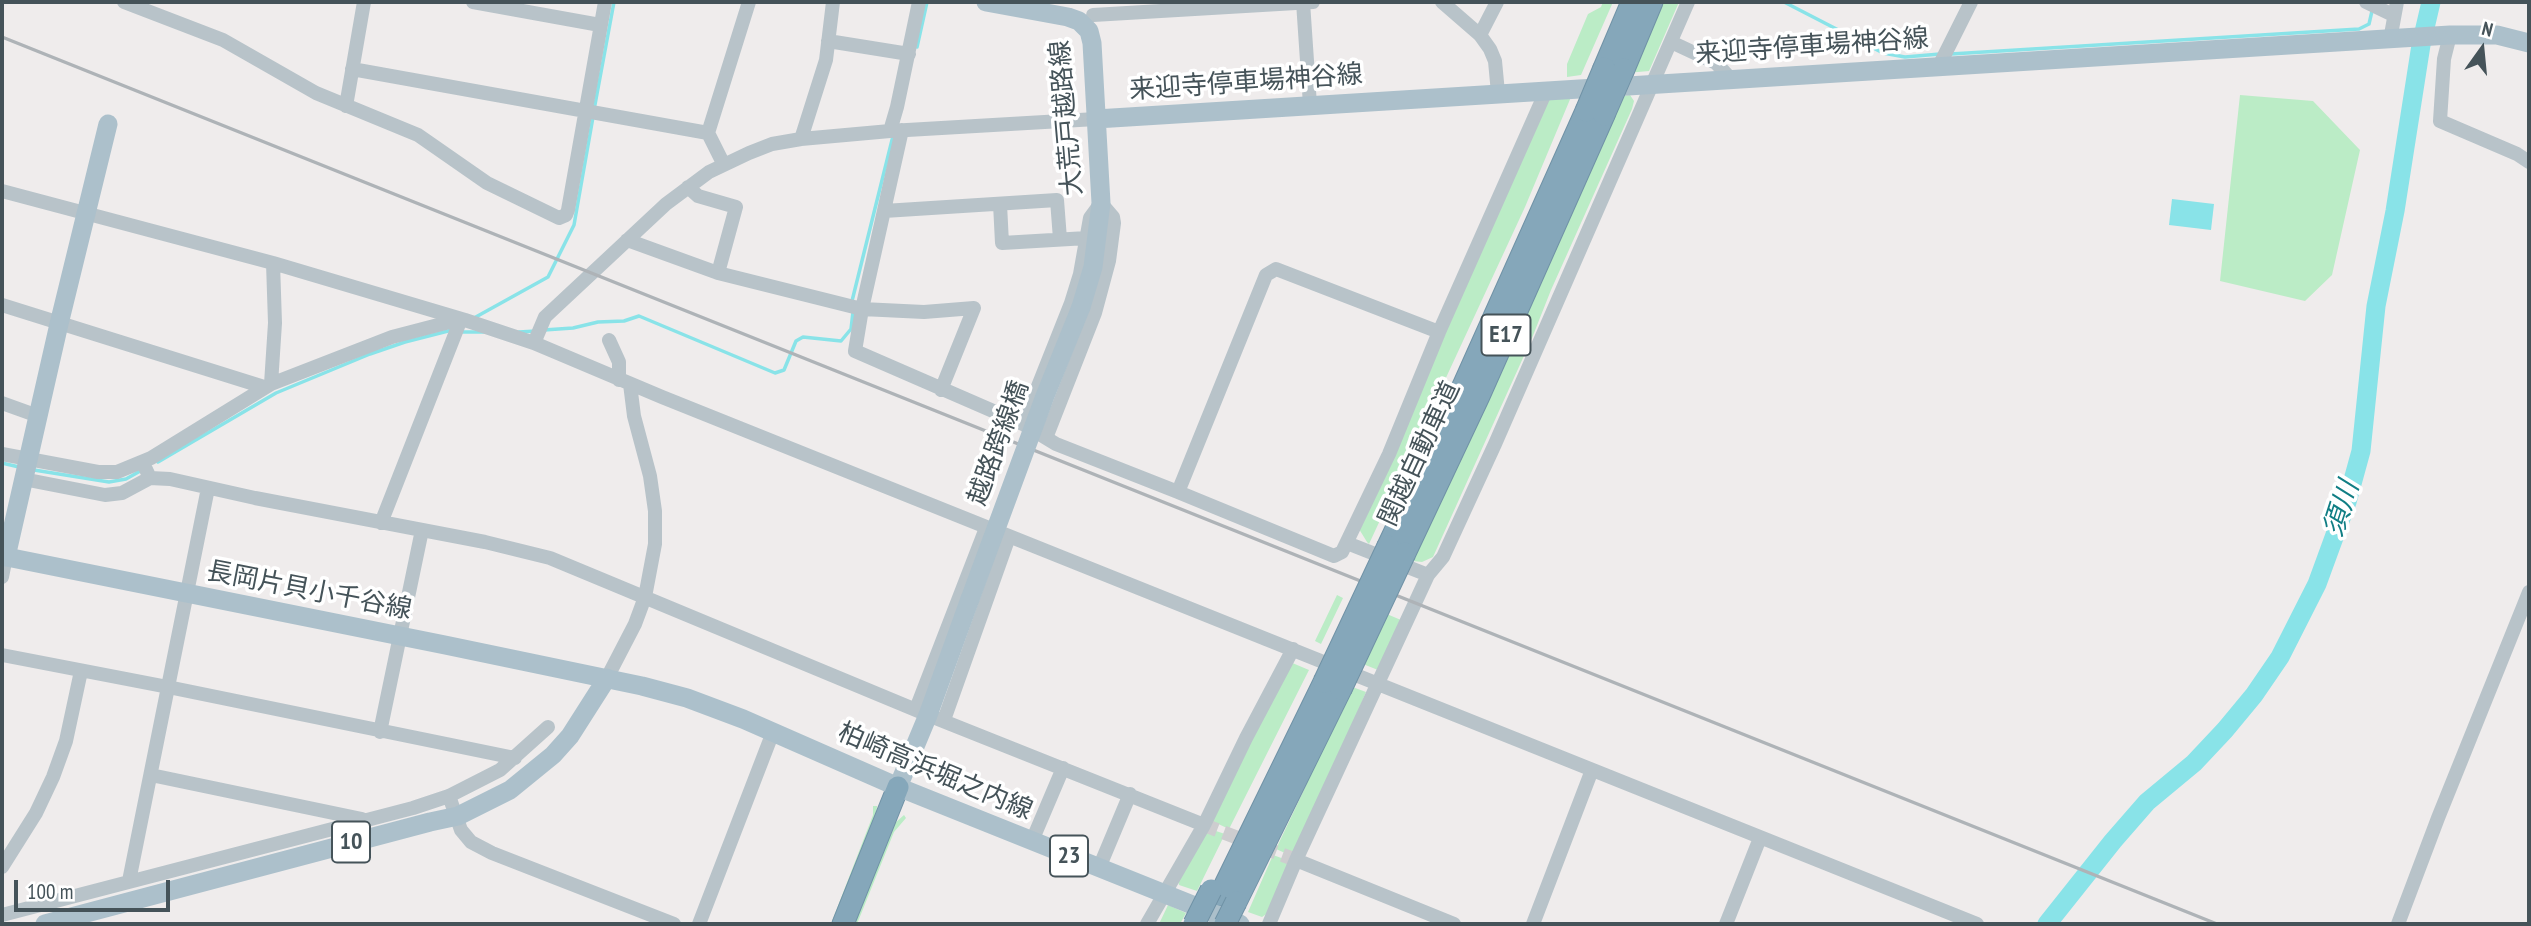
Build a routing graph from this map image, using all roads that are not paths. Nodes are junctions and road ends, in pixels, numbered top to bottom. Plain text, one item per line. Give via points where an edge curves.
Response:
1 (124, 2) edge
2 (364, 2) edge
3 (473, 2) edge
4 (604, 2) edge
5 (748, 2) edge
6 (833, 2) edge
7 (919, 2) edge
8 (986, 2) edge
9 (1303, 2) edge
10 (1313, 2) edge
11 (1442, 2) edge
12 (1497, 2) edge
13 (1632, 2) edge
14 (1652, 2) edge
15 (1688, 2) edge
16 (1971, 2) edge
17 (2365, 2) edge
18 (2395, 9) edge
19 (1090, 14) edge
20 (600, 25) junction
21 (1480, 35) junction
22 (2447, 35) junction
23 (2393, 39) junction
24 (828, 41) junction
25 (1671, 42) junction
26 (2529, 43) edge
27 (909, 54) junction
28 (1939, 66) junction
29 (352, 69) junction
30 (1614, 69) junction
31 (1730, 78) junction
32 (1654, 84) junction
33 (1546, 91) junction
34 (1498, 93) junction
35 (1310, 105) junction
36 (346, 106) junction
37 (585, 110) junction
38 (1097, 118) junction
39 (108, 124) dead end
40 (896, 131) junction
41 (708, 133) junction
42 (801, 139) junction
43 (2529, 162) edge
44 (723, 163) junction
45 (688, 187) junction
46 (2, 191) edge
47 (1101, 203) junction
48 (1000, 204) junction
49 (884, 211) junction
50 (86, 215) junction
51 (1087, 238) junction
52 (1060, 239) junction
53 (627, 240) junction
54 (273, 263) junction
55 (718, 273) junction
56 (2, 305) edge
57 (1081, 307) joint
58 (862, 309) junction
59 (463, 319) junction
60 (59, 324) junction
61 (1439, 332) junction
62 (609, 340) dead end
63 (534, 343) junction
64 (625, 382) junction
65 (267, 386) junction
66 (941, 390) junction
67 (2, 403) edge
68 (38, 415) junction
69 (1023, 424) junction
70 (1046, 438) junction
71 (2, 454) edge
72 (28, 458) junction
73 (143, 463) junction
74 (150, 478) junction
75 (23, 479) junction
76 (208, 488) junction
77 (1178, 492) junction
78 (381, 523) junction
79 (986, 528) junction
80 (422, 530) junction
81 (1009, 537) junction
82 (1347, 543) junction
83 (4, 556) edge
84 (1428, 575) junction
85 (2, 577) edge
86 (2529, 592) edge
87 (186, 593) junction
88 (645, 597) junction
89 (398, 635) junction
90 (1293, 649) junction
91 (2, 655) edge
92 (81, 671) junction
93 (607, 678) junction
94 (1332, 685) junction
95 (1378, 685) junction
96 (168, 687) junction
97 (929, 715) junction
98 (548, 726) dead end
99 (380, 732) junction
100 (773, 732) junction
101 (515, 758) junction
102 (1063, 768) junction
103 (1592, 770) junction
104 (151, 775) junction
105 (898, 787) junction
106 (1130, 793) junction
107 (449, 796) junction
108 (458, 816) junction
109 (365, 819) junction
110 (1204, 825) junction
111 (1760, 838) junction
112 (1032, 841) junction
113 (1296, 860) junction
114 (2, 867) edge
115 (1099, 868) junction
116 (129, 881) junction
117 (1166, 894) junction
118 (1231, 907) edge
119 (2, 915) edge
120 (45, 924) edge
121 (674, 924) edge
122 (699, 924) edge
123 (843, 924) edge
124 (1147, 924) edge
125 (1194, 924) edge
126 (1206, 924) edge
127 (1226, 924) edge
128 (1269, 924) edge
129 (1454, 924) edge
130 (1533, 924) edge
131 (1726, 924) edge
132 (1977, 924) edge
133 (2398, 924) edge

1 - 36 street via 223,40
2 - 29 street
3 - 20 street
4 - 20 street
5 - 41 street
6 - 24 street
7 - 27 street
8 - 19 main road, 大荒戸越路線 via 1068,17
9 - 10 street
9 - 19 street
9 - 35 street
11 - 21 street
12 - 21 street
13 - 30 highway, 関越自動車道
14 - 30 highway, 関越自動車道
15 - 25 street
16 - 28 street
17 - 18 street
18 - 23 street
19 - 38 main road, 大荒戸越路線
20 - 37 street
21 - 34 street via 1495,61
22 - 23 main road, 来迎寺停車場神谷線
22 - 26 main road, 来迎寺停車場神谷線 via 2497,35
22 - 43 street via 2440,121
23 - 28 main road, 来迎寺停車場神谷線
24 - 27 street
24 - 42 street
25 - 31 street via 1716,64
25 - 32 street
27 - 40 street
28 - 31 main road, 来迎寺停車場神谷線
29 - 36 street
29 - 37 street
30 - 94 highway, 関越自動車道 / E17, bridge via 1464,384 1397,550
31 - 32 main road, 来迎寺停車場神谷線
32 - 33 main road, 来迎寺停車場神谷線
32 - 84 street via 1443,557
33 - 34 main road, 来迎寺停車場神谷線
33 - 61 street
34 - 35 main road, 来迎寺停車場神谷線
35 - 38 main road, 来迎寺停車場神谷線
36 - 37 street via 418,135 487,183 559,218 568,210
37 - 41 street
38 - 40 street
38 - 47 main road, 大荒戸越路線
39 - 50 main road
40 - 42 street
40 - 49 street
41 - 44 street
42 - 44 street via 772,144
44 - 45 street
45 - 53 street
45 - 55 street via 698,196 736,206
46 - 50 street
47 - 51 street via 1090,218
47 - 57 main road, 大荒戸越路線 via 1093,267
47 - 70 street via 1114,223 1109,261 1095,313
48 - 49 street
48 - 52 street via 1058,201
48 - 52 street via 1002,243
49 - 58 street
50 - 54 street
50 - 60 main road
51 - 52 street
51 - 69 street via 1071,303
53 - 55 street
53 - 63 street via 545,317
54 - 59 street
54 - 65 street via 275,323
55 - 58 street
56 - 60 street
57 - 97 main road, 越路跨線橋, bridge
58 - 66 street via 855,351
58 - 66 street via 924,312 974,308
59 - 63 street
59 - 65 street via 392,337
59 - 78 street
60 - 65 street
60 - 68 main road
61 - 77 street via 1276,269 1266,275
61 - 82 street
62 - 64 street
63 - 64 street
64 - 79 street
64 - 88 street via 650,477 656,524
65 - 73 street
66 - 69 street
67 - 68 street
68 - 72 main road
69 - 70 street
70 - 77 street
71 - 72 street
72 - 73 street via 108,473
72 - 75 main road
73 - 74 street
74 - 75 street via 122,493 105,495
74 - 76 street
75 - 83 main road
76 - 78 street
76 - 87 street
77 - 82 street via 1334,556
78 - 80 street
79 - 81 street
79 - 97 street
80 - 88 street via 529,551
80 - 89 street
81 - 90 street
81 - 97 street
82 - 84 street
83 - 85 street
83 - 87 main road, 長岡片貝小千谷線
84 - 95 street
86 - 133 street
87 - 89 main road, 長岡片貝小千谷線
87 - 96 street
88 - 93 street
88 - 97 street
89 - 93 main road, 長岡片貝小千谷線
89 - 99 street
90 - 95 street
90 - 110 street
91 - 92 street
92 - 96 street
92 - 114 street via 53,777
93 - 100 main road, 柏崎高浜堀之内線 / 23 via 687,698
93 - 108 main road, 10 via 553,755 510,790
94 - 118 highway, 関越自動車道 via 1311,753
94 - 118 highway, 関越自動車道 via 1306,719
95 - 103 street
95 - 113 street
96 - 99 street
96 - 104 street
97 - 102 street
97 - 105 main road
98 - 101 street
99 - 101 street
100 - 105 main road, 柏崎高浜堀之内線 / 23
100 - 122 street
101 - 107 street via 484,780
102 - 106 street
102 - 112 street
103 - 111 street
103 - 130 street
104 - 109 street
104 - 116 street
105 - 112 main road, 柏崎高浜堀之内線 / 23
105 - 123 highway
106 - 110 street
106 - 115 street
107 - 108 street
107 - 109 street
108 - 120 main road, 10
108 - 121 street via 464,837 492,853
109 - 116 street
110 - 117 street
111 - 131 street
111 - 132 street
112 - 115 main road, 柏崎高浜堀之内線 / 23
113 - 128 street
113 - 129 street
115 - 117 main road, 柏崎高浜堀之内線 / 23
116 - 119 street
117 - 118 main road, 柏崎高浜堀之内線 / 23
117 - 124 street
118 - 125 highway, bridge
118 - 126 highway, 関越自動車道
118 - 127 highway, 関越自動車道, bridge

